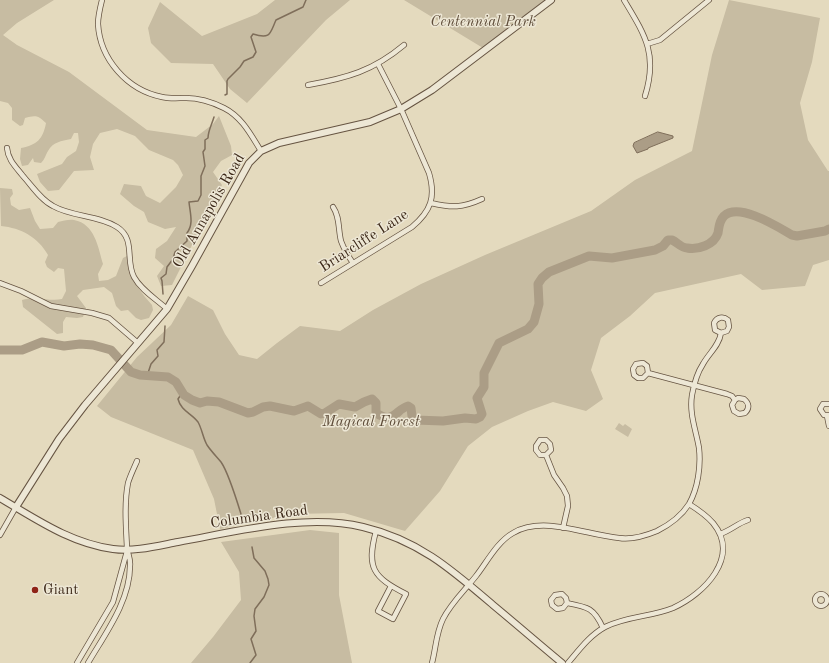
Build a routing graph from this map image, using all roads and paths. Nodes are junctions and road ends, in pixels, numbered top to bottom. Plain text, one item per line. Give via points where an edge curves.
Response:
1 (102, 0) edge
2 (551, 0) edge
3 (624, 0) edge
4 (709, 0) edge
5 (648, 44) junction
6 (404, 46) dead end
7 (378, 64) junction
8 (308, 85) dead end
9 (645, 96) dead end
10 (401, 109) junction
11 (7, 148) dead end
12 (261, 151) junction
13 (482, 199) dead end
14 (431, 202) junction
15 (333, 207) dead end
16 (353, 263) junction
17 (0, 283) edge
18 (321, 283) dead end
19 (167, 309) junction
20 (721, 333) dead end
21 (138, 343) junction
22 (648, 373) dead end
23 (694, 385) junction
24 (736, 400) dead end
25 (829, 404) edge
26 (828, 415) edge
27 (829, 426) edge
28 (546, 455) dead end
29 (137, 461) dead end
30 (0, 498) edge
31 (689, 504) junction
32 (16, 507) junction
33 (748, 520) dead end
34 (563, 528) junction
35 (376, 530) junction
36 (720, 534) junction
37 (0, 535) edge
38 (127, 550) junction
39 (469, 585) junction
40 (391, 586) junction
41 (567, 603) dead end
42 (603, 628) junction
43 (77, 663) edge
44 (88, 663) edge
45 (432, 663) edge
46 (562, 663) edge
47 (568, 663) edge

1 - 12 street via 98,17 99,34 114,69 121,76 135,86 163,98 198,99 225,108 246,126
2 - 10 street, Old Annapolis Road via 432,90
3 - 5 street
4 - 5 street via 660,40
5 - 9 street via 650,73
6 - 7 street
7 - 8 street via 351,76
7 - 10 street, Briarcliffe Lane
10 - 12 street, Old Annapolis Road via 370,122 279,143
10 - 14 street, Briarcliffe Lane via 432,182
11 - 19 street via 9,159 48,203 62,210 108,223 122,231 129,242 135,278
12 - 19 street, Old Annapolis Road via 254,156 242,173
13 - 14 street via 455,207
14 - 16 street, Briarcliffe Lane via 424,216 412,227
15 - 16 street via 338,216 343,247
16 - 18 street, Briarcliffe Lane
17 - 21 street via 51,306 109,318
19 - 21 street, Old Annapolis Road
20 - 23 street via 719,342 702,365
21 - 32 street, Old Annapolis Road via 59,439
22 - 23 street
23 - 24 street via 727,394
23 - 31 street via 692,413 699,448 699,469 698,480
25 - 26 street via 823,404 820,409 822,414
26 - 27 street
28 - 34 street via 567,496 568,506
29 - 38 street via 127,489
30 - 32 street, Columbia Road
31 - 34 street via 668,525 637,538 619,538
31 - 36 street via 708,518
32 - 37 street, Old Annapolis Road
32 - 38 street, Columbia Road via 77,540
33 - 36 street
34 - 39 street via 542,525 512,533 500,544
35 - 38 street, Columbia Road via 329,522 300,522
35 - 39 street, Columbia Road via 401,539 429,554
35 - 40 street via 371,554 373,566 379,576
36 - 42 street via 721,563 710,582 697,593 670,609 626,619
38 - 43 street via 112,602
38 - 44 street via 131,564 126,591 112,622
39 - 45 street via 442,620
39 - 46 street, Columbia Road
40 - 40 street via 406,594 393,619 378,611
41 - 42 street via 590,610
42 - 47 street via 588,640

